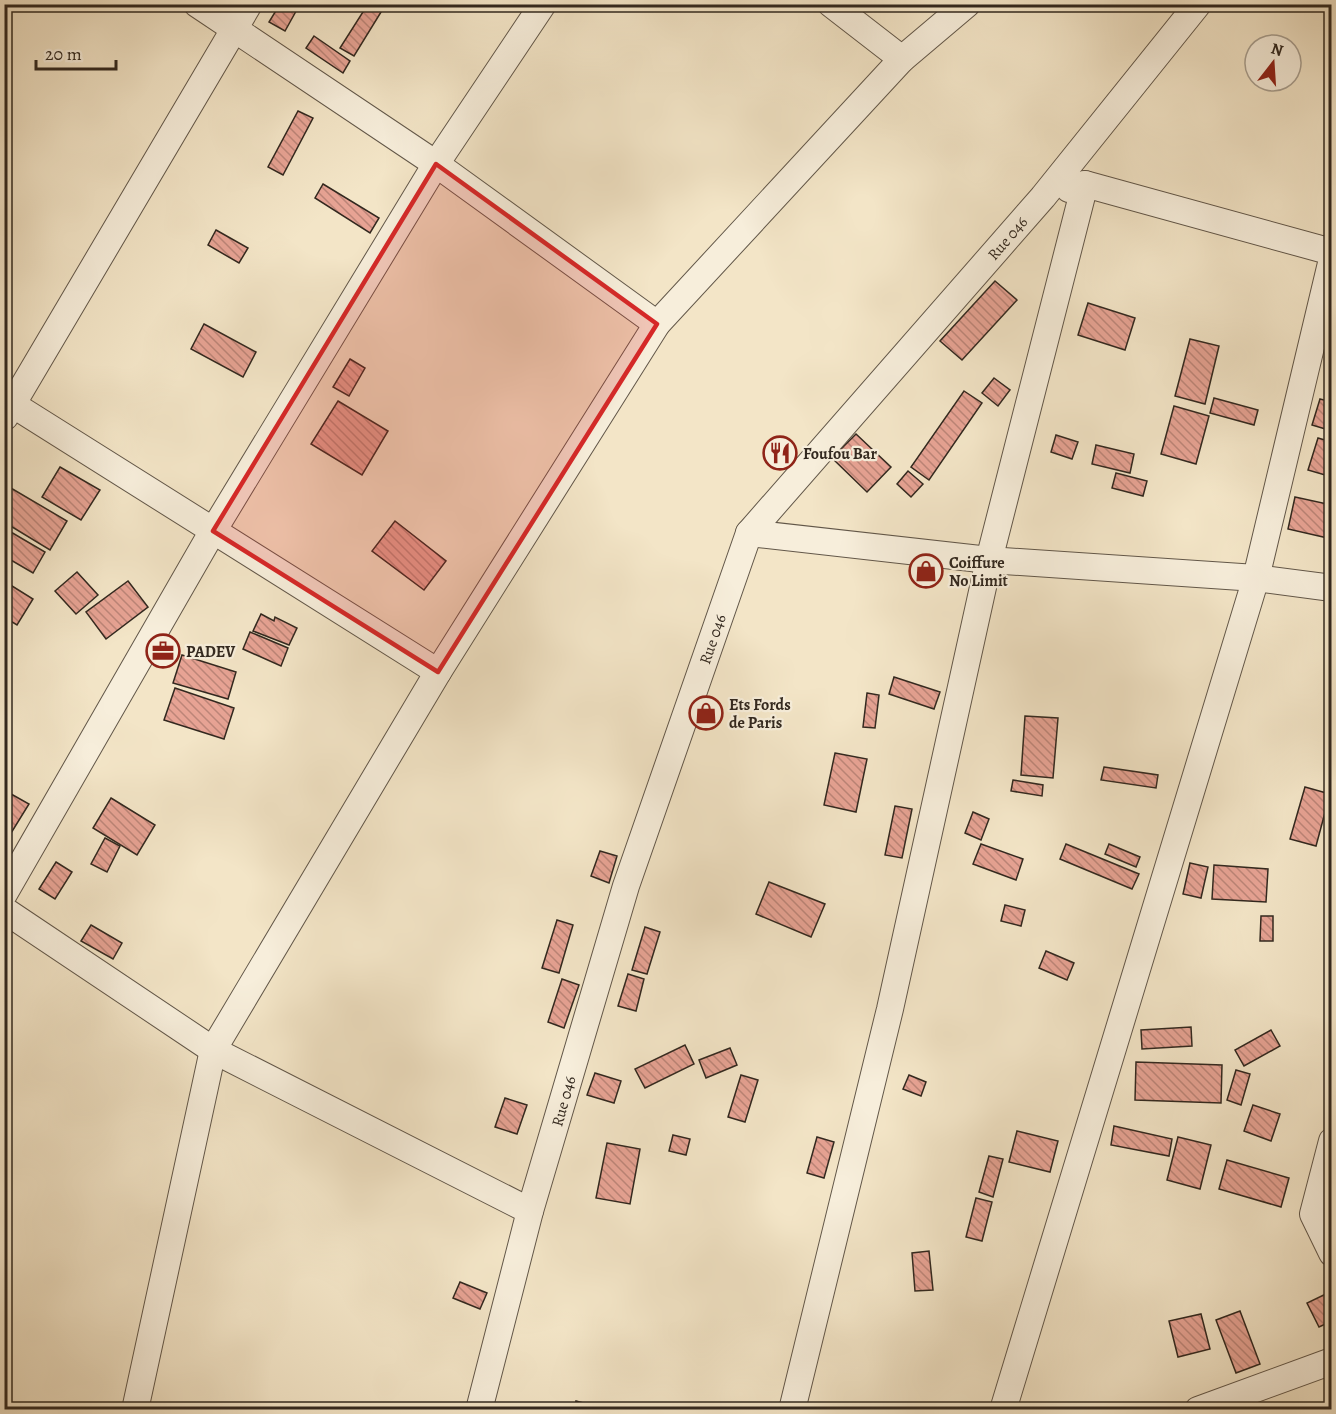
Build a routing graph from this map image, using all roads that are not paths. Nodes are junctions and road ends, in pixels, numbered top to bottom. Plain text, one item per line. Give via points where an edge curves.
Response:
1 (197, 4) edge
2 (249, 4) edge
3 (543, 4) edge
4 (831, 4) edge
5 (967, 4) edge
6 (1198, 4) edge
7 (234, 30) junction
8 (902, 59) junction
9 (436, 164) junction
10 (1085, 184) junction
11 (1043, 197) junction
12 (1332, 252) edge
13 (1332, 259) edge
14 (657, 324) junction
15 (7, 407) edge
16 (213, 531) junction
17 (749, 533) junction
18 (990, 560) junction
19 (1256, 578) junction
20 (1332, 588) edge
21 (438, 672) junction
22 (4, 894) edge
23 (4, 910) edge
24 (213, 1050) junction
25 (1332, 1141) edge
26 (531, 1211) junction
27 (1332, 1253) edge
28 (1332, 1362) edge
29 (135, 1410) edge
30 (479, 1410) edge
31 (792, 1410) edge
32 (1004, 1410) edge
33 (1198, 1410) edge

1 - 7 street
2 - 7 street
3 - 9 street
4 - 8 street
5 - 8 street
6 - 11 street, Rue 046
7 - 9 street
7 - 15 street
8 - 14 street
9 - 14 street
9 - 16 street
10 - 11 street
10 - 12 street
10 - 18 street
11 - 17 street, Rue 046
13 - 19 street
14 - 21 street
15 - 16 street
16 - 21 street
16 - 22 street
17 - 18 street
17 - 26 street, Rue 046 / Rue 046 via 626,886
18 - 19 street
18 - 31 street via 890,1009
19 - 20 street
19 - 32 street
21 - 24 street
23 - 24 street
24 - 26 street
24 - 29 street
25 - 27 street via 1313,1214
26 - 30 street, Rue 046 / Rue 046
28 - 33 street

